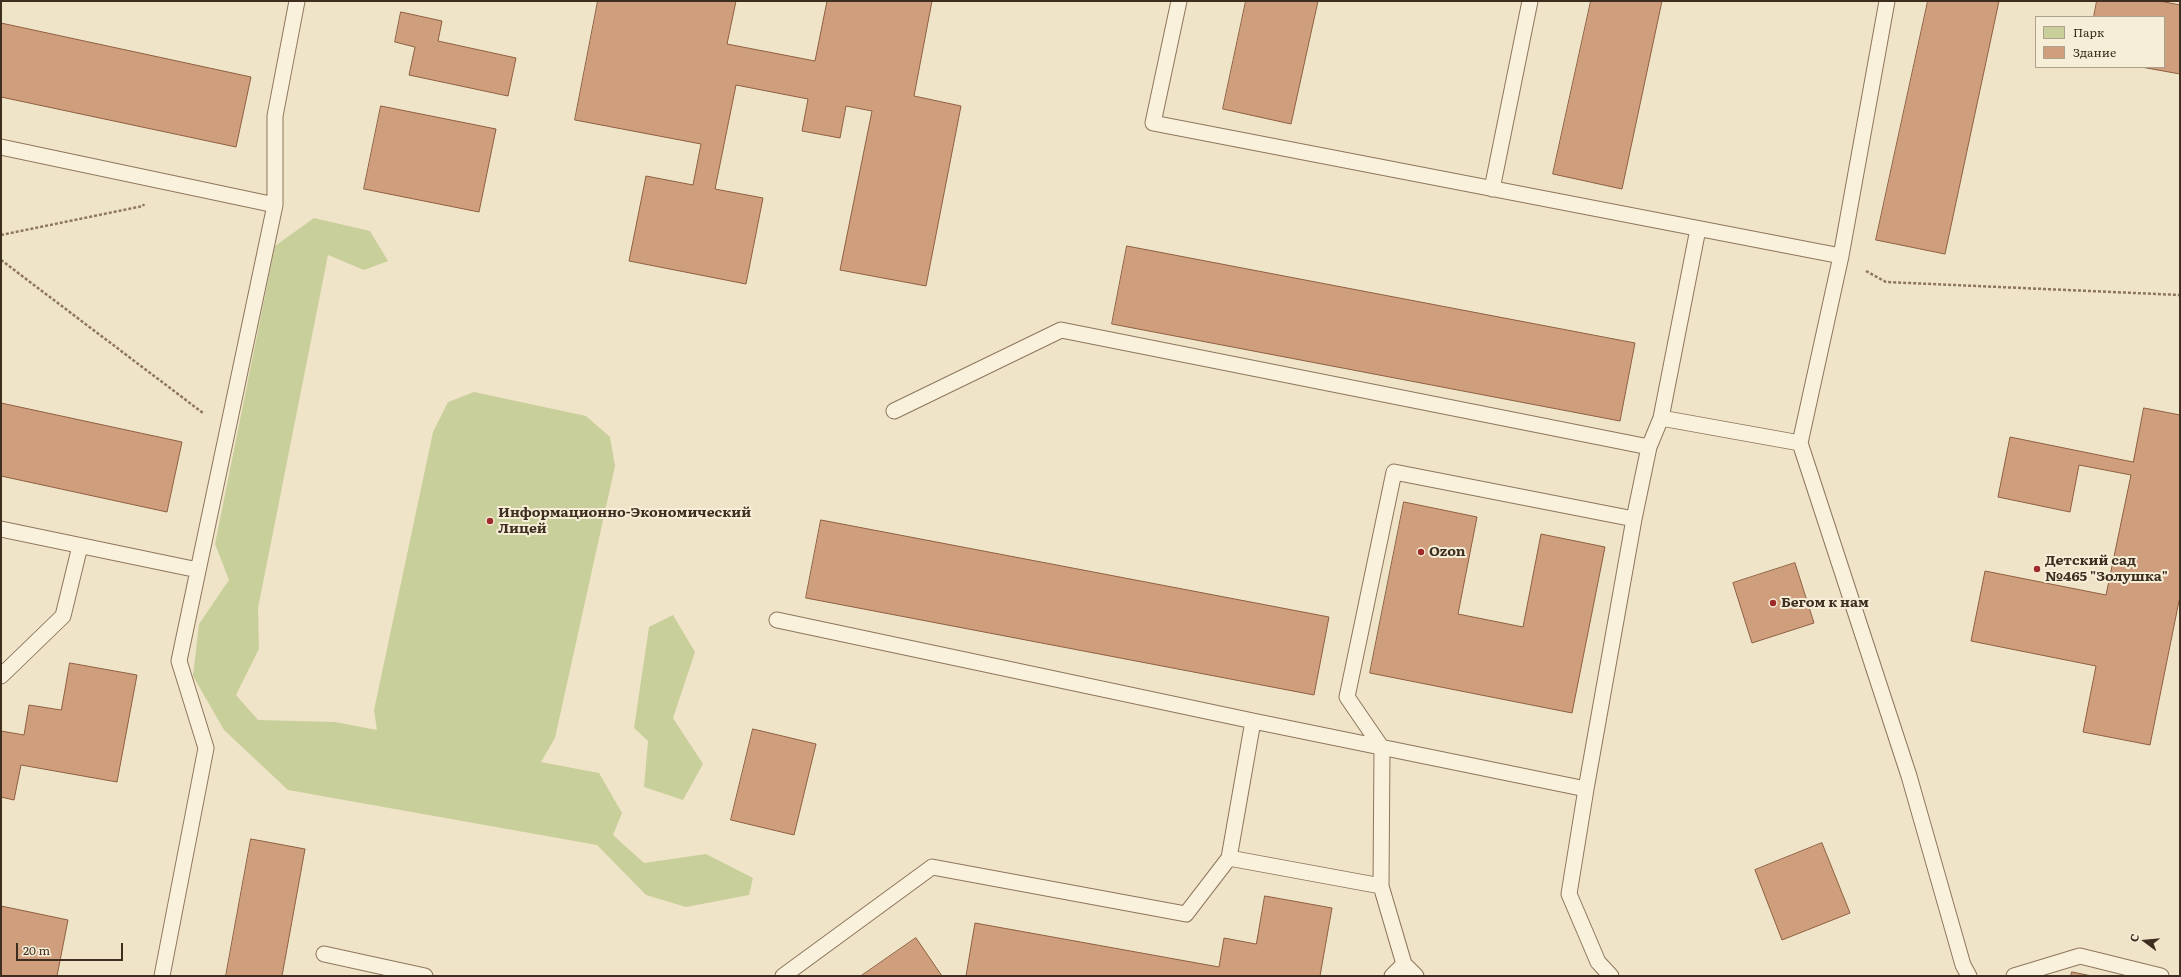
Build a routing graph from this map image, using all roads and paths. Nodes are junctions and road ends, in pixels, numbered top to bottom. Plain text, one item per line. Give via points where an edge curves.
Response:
1 (297, 1) edge
2 (1179, 1) edge
3 (1530, 1) edge
4 (1887, 1) edge
5 (1, 147) edge
6 (150, 178) junction
7 (1492, 189) junction
8 (275, 205) junction
9 (1698, 229) junction
10 (1, 235) edge
11 (1841, 256) junction
12 (1, 260) edge
13 (2180, 295) edge
14 (894, 411) dead end
15 (1661, 418) junction
16 (227, 431) junction
17 (1800, 443) junction
18 (1649, 447) junction
19 (1634, 519) junction
20 (1, 529) edge
21 (80, 546) junction
22 (198, 570) junction
23 (777, 620) dead end
24 (1, 676) edge
25 (1253, 722) junction
26 (1382, 748) junction
27 (1586, 789) junction
28 (1229, 858) junction
29 (1381, 886) junction
30 (324, 954) dead end
31 (1404, 964) junction
32 (162, 976) edge
33 (425, 976) edge
34 (783, 976) edge
35 (1392, 976) edge
36 (1416, 976) edge
37 (1611, 976) edge
38 (1969, 976) edge
39 (2014, 976) edge
40 (2161, 976) edge

1 - 8 lane via 275,116
2 - 7 lane via 1153,123
3 - 7 lane
4 - 11 lane
5 - 6 lane
6 - 8 lane
6 - 10 path via 144,206
7 - 9 lane
8 - 16 lane
9 - 11 lane
9 - 15 lane
11 - 13 path via 1886,282
11 - 17 lane
12 - 16 path
14 - 18 lane via 1062,330
15 - 17 lane
15 - 18 lane
16 - 22 lane
17 - 38 lane via 1909,776 1963,965
18 - 19 lane
19 - 26 lane via 1394,472 1347,697
19 - 27 lane
20 - 21 lane
21 - 22 lane
21 - 24 lane via 63,616
22 - 32 lane via 179,661 206,748
23 - 25 lane
25 - 26 lane
25 - 28 lane
26 - 27 lane
26 - 29 lane
27 - 37 lane via 1570,894 1598,962
28 - 29 lane
28 - 34 lane via 1186,914 932,867
29 - 31 lane
30 - 33 lane
31 - 35 lane
31 - 36 lane
39 - 40 lane via 2080,956

